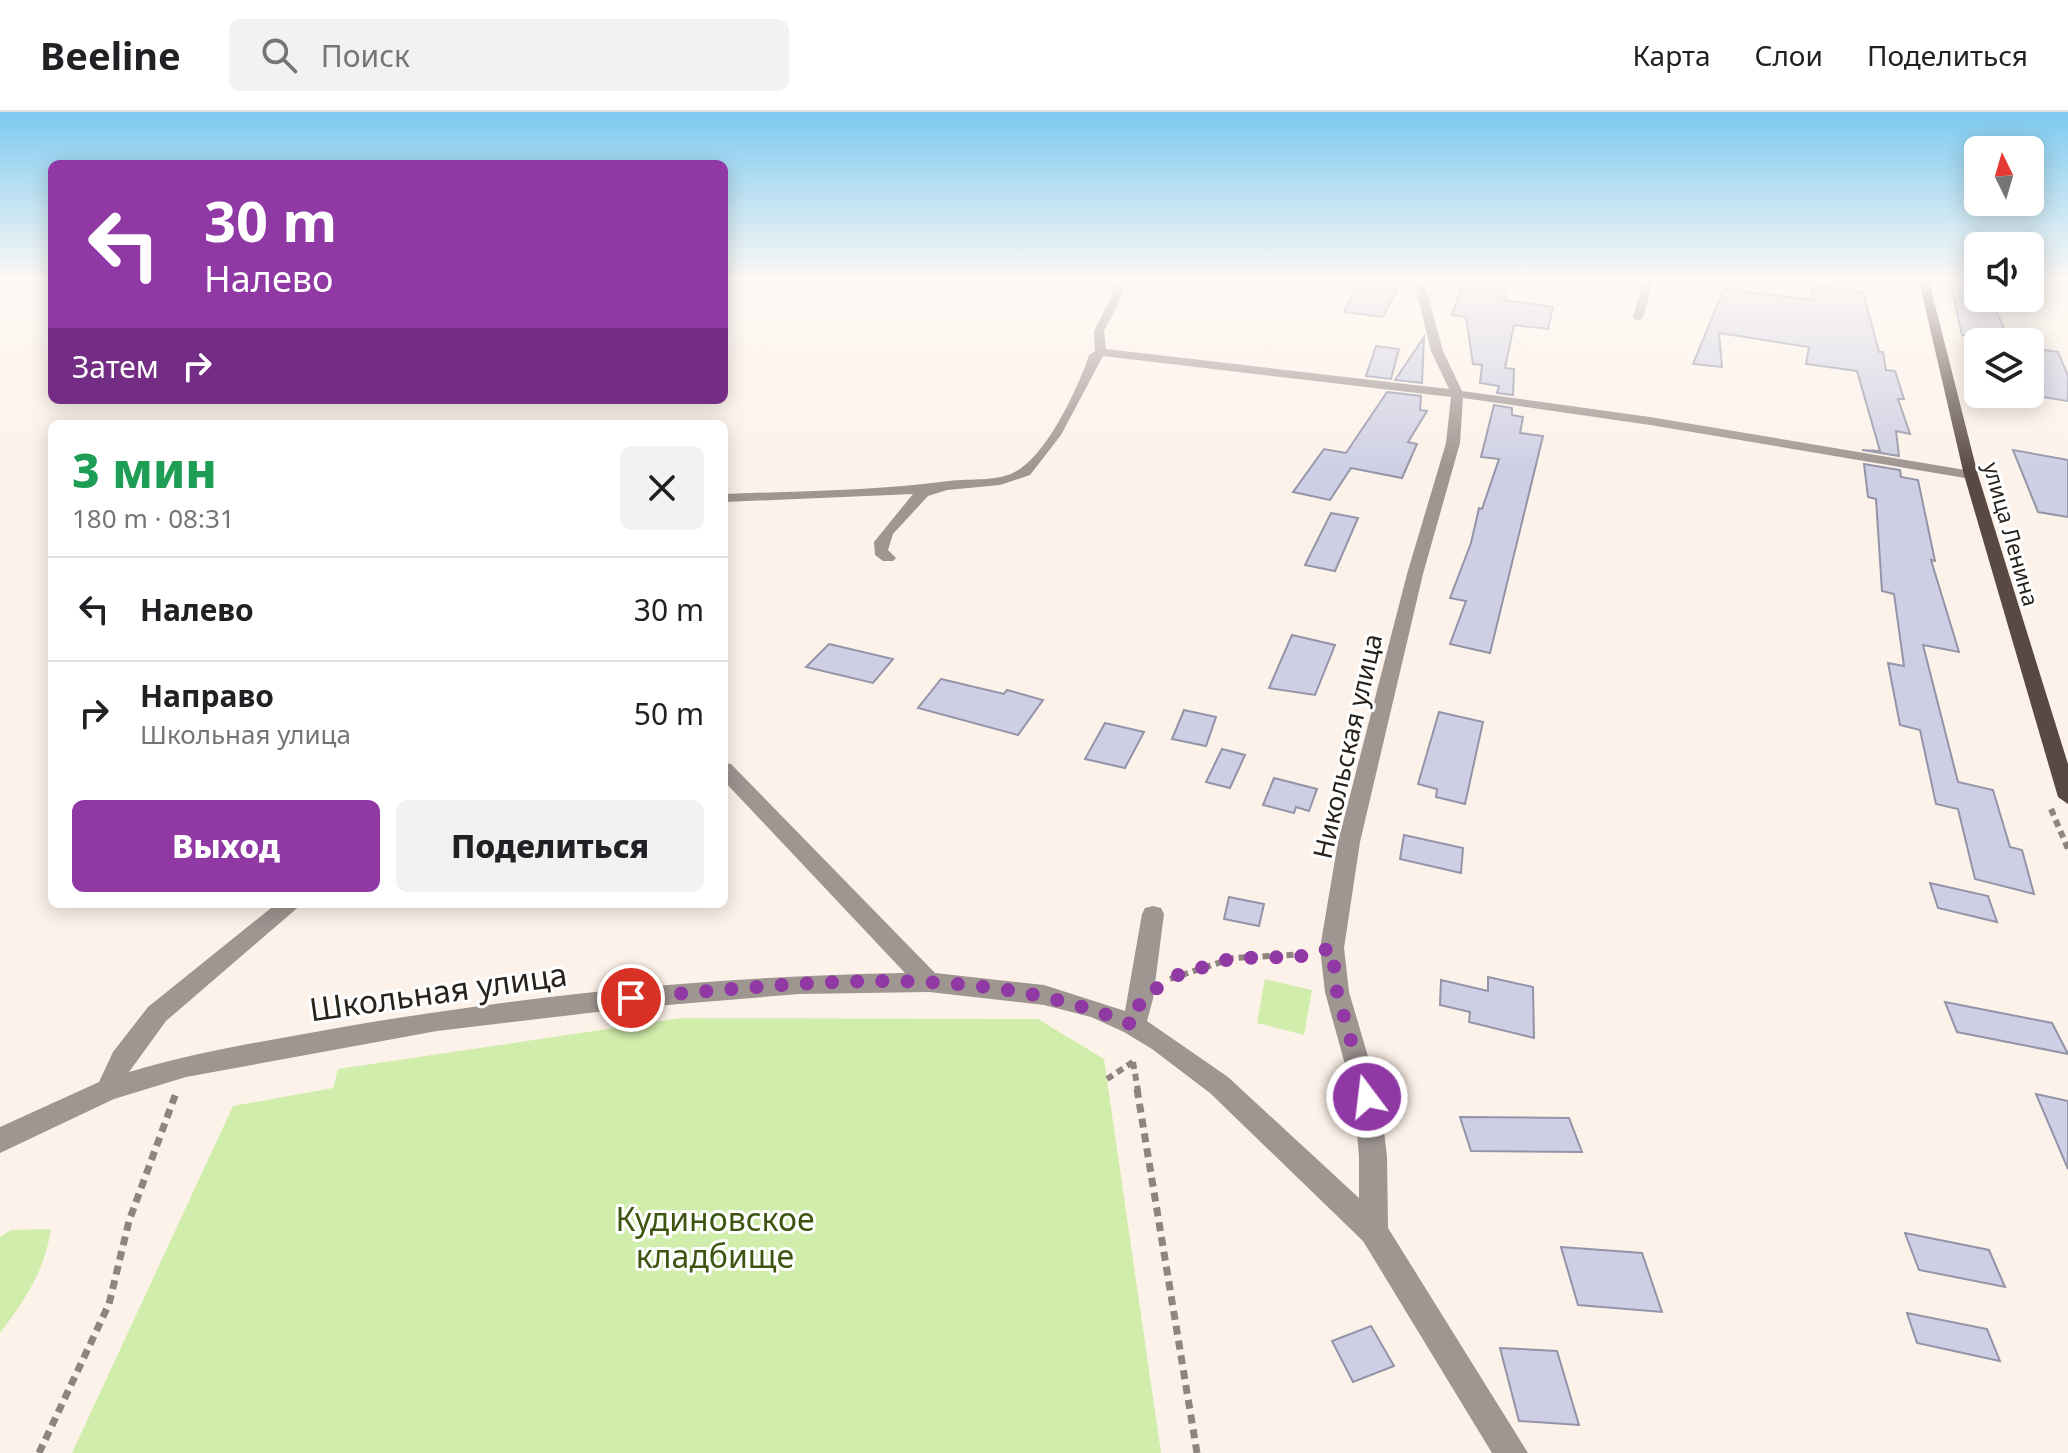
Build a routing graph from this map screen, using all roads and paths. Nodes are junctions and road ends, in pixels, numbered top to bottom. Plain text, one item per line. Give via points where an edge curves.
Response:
1 (1100, 344) edge
2 (1435, 344) edge
3 (1939, 344) edge
4 (1101, 352) junction
5 (1457, 394) junction
6 (1971, 475) junction
7 (937, 489) junction
8 (728, 498) edge
9 (888, 558) dead end
10 (728, 773) edge
11 (2068, 797) edge
12 (286, 908) edge
13 (1153, 914) dead end
14 (1332, 948) junction
15 (929, 982) junction
16 (1141, 999) junction
17 (1133, 1025) junction
18 (1161, 1042) junction
19 (1133, 1062) junction
20 (186, 1066) junction
21 (1107, 1079) dead end
22 (108, 1090) junction
23 (0, 1141) edge
24 (1373, 1231) junction
25 (39, 1453) edge
26 (1197, 1453) edge
27 (1511, 1453) edge

1 - 4 street
2 - 5 street, Никольская улица
3 - 6 main road, улица Ленина
4 - 5 street
4 - 7 street via 1030,469 995,483
5 - 6 street
5 - 14 street, Никольская улица via 1453,443 1349,842
6 - 11 main road, улица Ленина
7 - 8 street
7 - 9 street via 923,493 884,536 880,552
10 - 15 street
12 - 22 street via 157,1014 122,1060
13 - 16 street
14 - 16 path via 1298,957 1233,958 1175,976
14 - 24 street, Никольская улица via 1337,992 1367,1097
15 - 17 street, Школьная улица via 1044,995
15 - 20 street, Школьная улица via 799,984 631,998 437,1021
16 - 17 street
17 - 18 street, Школьная улица
18 - 19 path
18 - 24 street, Школьная улица via 1219,1085
19 - 21 path
19 - 26 path
20 - 22 street, Школьная улица
20 - 25 path via 129,1221 109,1304
22 - 23 street, Школьная улица
24 - 27 street, Школьная улица

